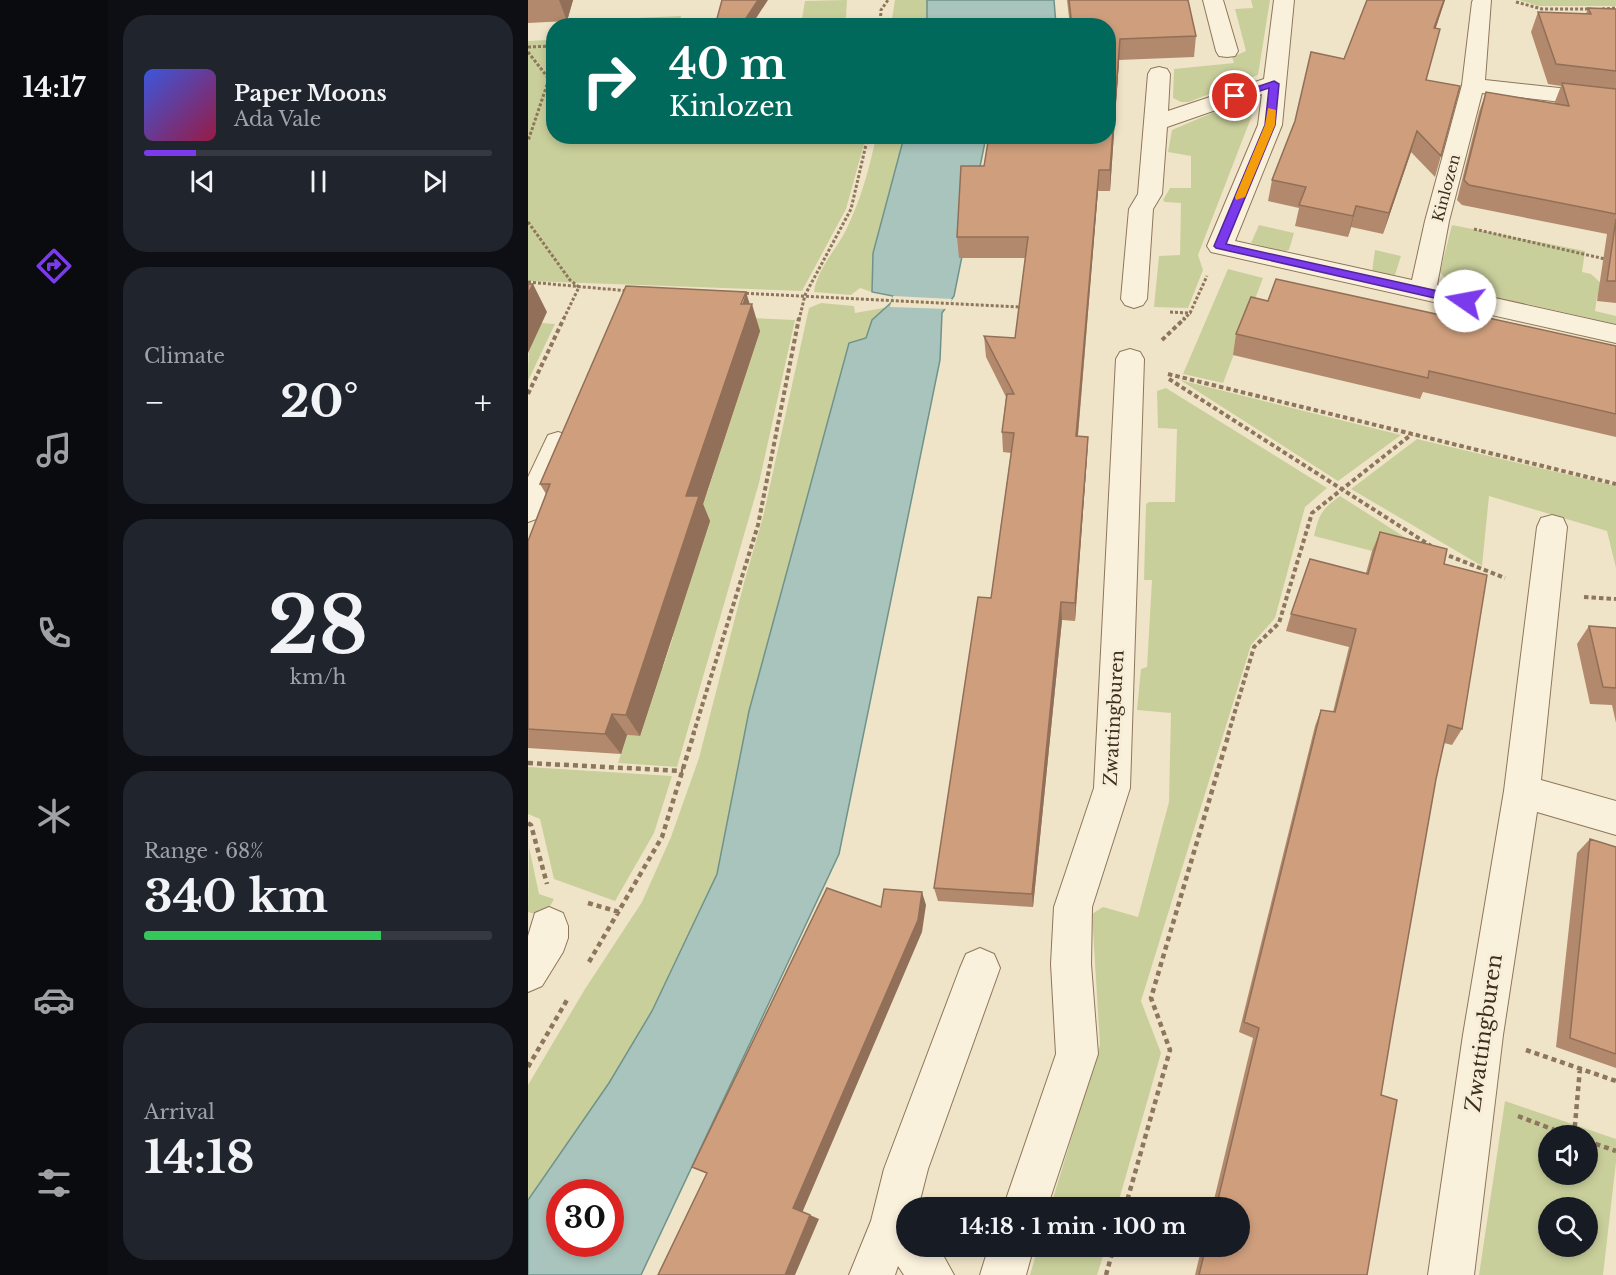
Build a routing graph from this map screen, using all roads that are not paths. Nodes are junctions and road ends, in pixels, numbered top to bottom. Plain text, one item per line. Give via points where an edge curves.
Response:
1 (1213, 0) edge
2 (1284, 0) edge
3 (1482, 2) dead end
4 (1227, 51) dead end
5 (1158, 74) dead end
6 (1274, 84) junction
7 (1473, 85) junction
8 (1616, 101) edge
9 (1155, 123) junction
10 (1423, 291) junction
11 (1134, 299) dead end
12 (1616, 334) edge
13 (1143, 352) road end
14 (569, 418) edge
15 (539, 459) edge
16 (528, 510) edge
17 (1552, 527) dead end
18 (1522, 791) junction
19 (1616, 818) edge
20 (549, 926) dead end
21 (980, 968) dead end
22 (528, 972) edge
23 (905, 1197) edge
24 (1029, 1197) edge
25 (896, 1245) edge
26 (918, 1257) edge
27 (1009, 1257) edge
28 (872, 1275) edge
29 (931, 1275) edge
30 (1003, 1275) edge
31 (1451, 1275) edge

1 - 4 street
2 - 6 street
3 - 7 street, Kinlozen
5 - 9 street
6 - 9 street
6 - 10 street via 1270,125 1220,246
7 - 8 street
7 - 10 street, Kinlozen
9 - 11 street via 1150,194 1141,209
10 - 12 street
13 - 24 street, Zwattingburen via 1112,788 1073,907 1071,964 1077,1054
14 - 15 street
15 - 16 street
17 - 18 street, Zwattingburen
18 - 19 street
18 - 31 street, Zwattingburen via 1483,1035
20 - 22 street via 549,938
21 - 23 street via 906,1169
25 - 28 street
26 - 29 street
27 - 30 street

